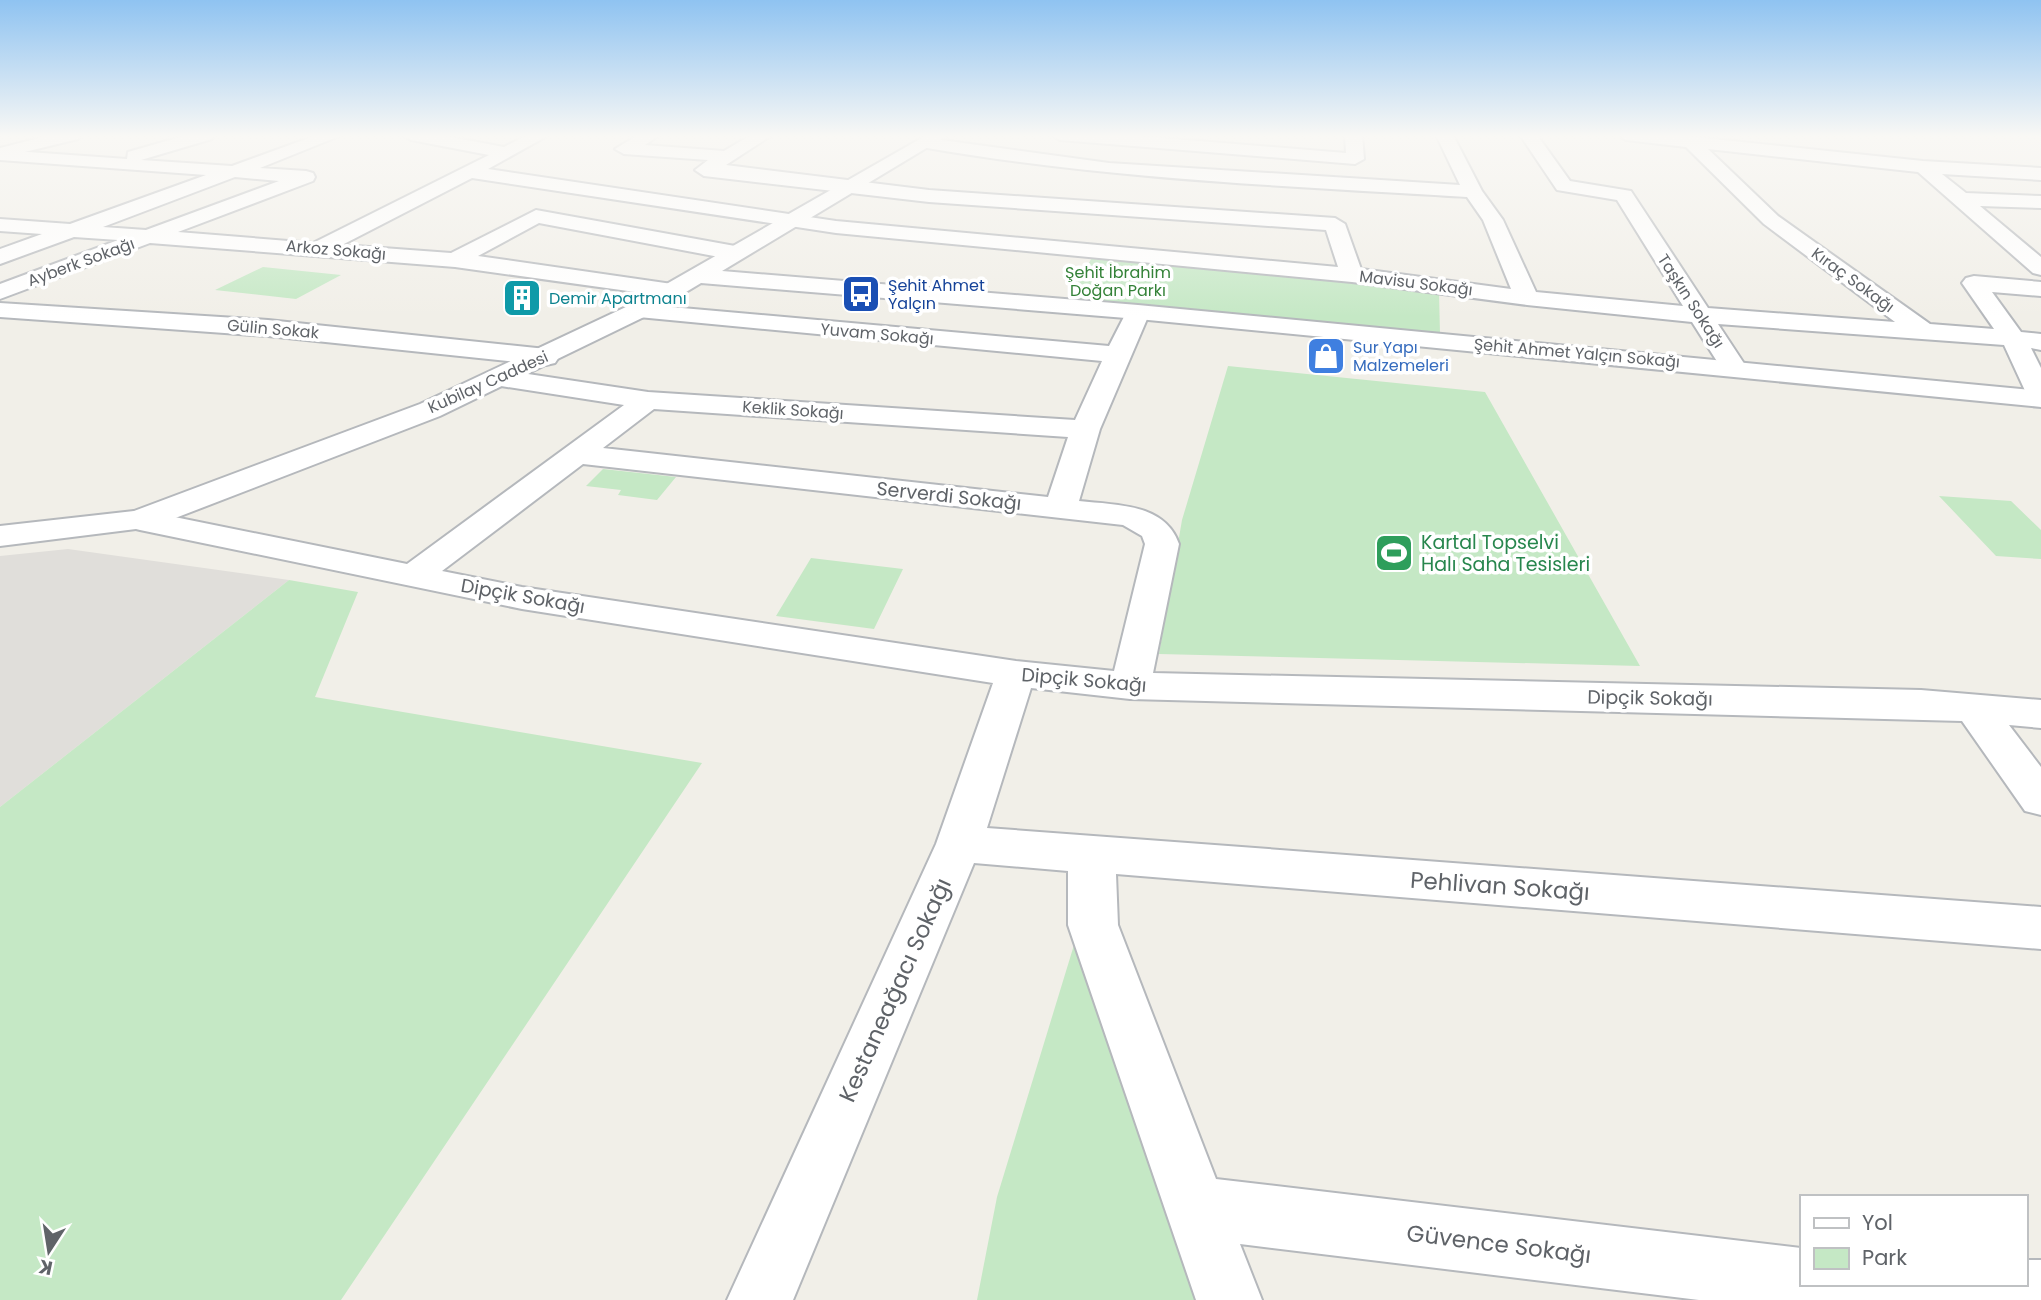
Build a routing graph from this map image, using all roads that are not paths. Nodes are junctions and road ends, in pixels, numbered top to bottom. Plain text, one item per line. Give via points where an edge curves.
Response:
1 (170, 196) edge
2 (256, 196) edge
3 (420, 196) edge
4 (632, 196) edge
5 (660, 196) edge
6 (833, 196) edge
7 (926, 196) edge
8 (929, 196) junction
9 (1476, 196) edge
10 (1624, 196) edge
11 (1743, 196) edge
12 (1955, 196) edge
13 (654, 199) junction
14 (1959, 199) junction
15 (2041, 202) edge
16 (791, 220) junction
17 (0, 225) edge
18 (71, 231) junction
19 (898, 233) junction
20 (152, 235) junction
21 (318, 248) junction
22 (735, 253) junction
23 (0, 257) edge
24 (455, 260) junction
25 (2041, 268) edge
26 (1352, 275) junction
27 (588, 278) junction
28 (683, 283) junction
29 (2041, 289) edge
30 (0, 292) edge
31 (554, 296) dead end
32 (1527, 298) junction
33 (0, 310) edge
34 (637, 311) junction
35 (1138, 312) junction
36 (1699, 315) junction
37 (1923, 331) junction
38 (2013, 338) junction
39 (2041, 342) edge
40 (1117, 355) junction
41 (546, 357) junction
42 (1734, 368) junction
43 (502, 378) junction
44 (2041, 397) edge
45 (648, 400) junction
46 (1085, 429) junction
47 (579, 454) junction
48 (1061, 509) junction
49 (140, 520) junction
50 (0, 536) edge
51 (413, 576) junction
52 (1016, 674) junction
53 (1130, 686) junction
54 (1975, 709) junction
55 (2041, 714) edge
56 (2041, 799) edge
57 (959, 844) junction
58 (1092, 854) junction
59 (2041, 928) edge
60 (1196, 1208) junction
61 (1800, 1280) edge
62 (1880, 1286) edge
63 (2041, 1293) edge
64 (760, 1300) edge
65 (1229, 1300) edge

1 - 18 street
2 - 20 street, Ayberk Sokağı
3 - 21 street
4 - 13 street, Mavisu Sokağı
5 - 13 street
6 - 16 street, Kubilay Caddesi
7 - 8 street
8 - 19 street
8 - 26 street via 1335,224
9 - 32 street via 1493,220
10 - 36 street, Taşkın Sokağı
11 - 37 street, Kıraç Sokağı
12 - 14 street
13 - 16 street, Mavisu Sokağı
14 - 15 street
14 - 25 street
16 - 19 street, Mavisu Sokağı
16 - 22 street, Kubilay Caddesi
17 - 18 street, Arkoz Sokağı
18 - 20 street, Arkoz Sokağı
18 - 23 street
19 - 26 street, Mavisu Sokağı
20 - 21 street, Arkoz Sokağı
20 - 30 street, Ayberk Sokağı
21 - 24 street, Arkoz Sokağı
22 - 24 street via 536,216
22 - 28 street, Kubilay Caddesi
24 - 27 street, Arkoz Sokağı
26 - 32 street, Mavisu Sokağı
27 - 28 street, Arkoz Sokağı
27 - 31 street
28 - 34 street, Kubilay Caddesi
28 - 35 street, Şehit Ahmet Yalçın Sokağı
29 - 38 street via 1974,283
32 - 36 street, Mavisu Sokağı
33 - 41 street, Gülin Sokak via 254,327
34 - 40 street, Yuvam Sokağı
34 - 41 street, Kubilay Caddesi
35 - 40 street
35 - 42 street, Şehit Ahmet Yalçın Sokağı
36 - 37 street, Mavisu Sokağı
36 - 42 street, Taşkın Sokağı
37 - 38 street, Mavisu Sokağı
38 - 39 street, Mavisu Sokağı
38 - 44 street
40 - 46 street
41 - 43 street, Kubilay Caddesi
42 - 44 street, Şehit Ahmet Yalçın Sokağı
43 - 45 street, Keklik Sokağı
43 - 49 street, Kubilay Caddesi
45 - 46 street, Keklik Sokağı
45 - 47 street
46 - 48 street
47 - 48 street, Serverdi Sokağı
47 - 51 street
48 - 53 street, Serverdi Sokağı via 1129,516 1160,534 1162,544
49 - 50 street, Kubilay Caddesi
49 - 51 street, Dipçik Sokağı
51 - 52 street, Dipçik Sokağı via 522,598
52 - 53 street, Dipçik Sokağı
52 - 57 street, Kestaneağacı Sokağı
53 - 54 street, Dipçik Sokağı via 1921,704
54 - 55 street, Dipçik Sokağı
54 - 56 street
57 - 58 street, Pehlivan Sokağı
57 - 64 street, Kestaneağacı Sokağı
58 - 59 street, Pehlivan Sokağı
58 - 60 street via 1093,925
60 - 61 street, Güvence Sokağı
60 - 65 street
62 - 63 street

